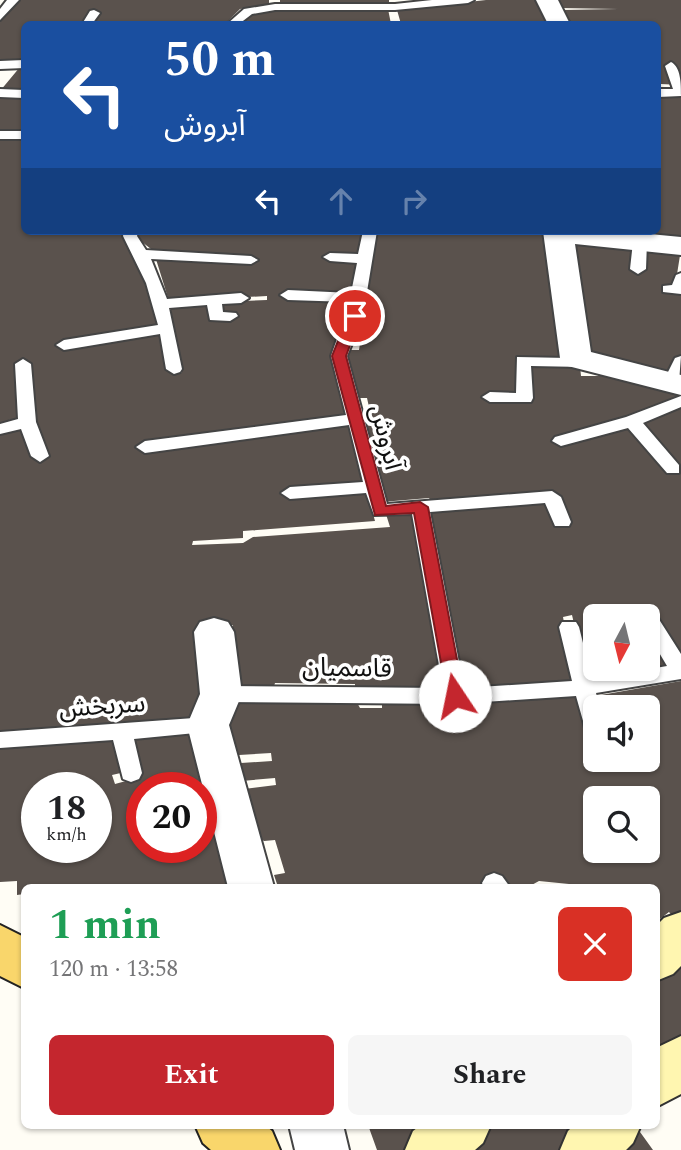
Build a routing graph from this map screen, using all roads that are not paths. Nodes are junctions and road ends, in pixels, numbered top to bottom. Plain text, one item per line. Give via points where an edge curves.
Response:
1 (13, 0) edge
2 (468, 0) edge
3 (547, 0) edge
4 (447, 1) edge
5 (275, 4) edge
6 (393, 7) junction
7 (94, 13) dead end
8 (0, 17) edge
9 (89, 21) edge
10 (236, 21) edge
11 (396, 21) edge
12 (558, 21) edge
13 (21, 64) edge
14 (0, 65) edge
15 (671, 66) dead end
16 (681, 92) edge
17 (0, 93) edge
18 (661, 93) edge
19 (21, 94) edge
20 (0, 135) edge
21 (21, 135) edge
22 (130, 235) edge
23 (369, 235) edge
24 (559, 235) edge
25 (569, 235) edge
26 (681, 246) edge
27 (142, 254) junction
28 (330, 257) dead end
29 (365, 259) junction
30 (251, 260) dead end
31 (681, 278) edge
32 (668, 289) dead end
33 (288, 295) dead end
34 (241, 298) dead end
35 (358, 298) junction
36 (214, 300) junction
37 (162, 304) junction
38 (230, 316) dead end
39 (167, 328) junction
40 (64, 345) dead end
41 (576, 358) junction
42 (23, 364) dead end
43 (174, 369) dead end
44 (678, 382) edge
45 (490, 397) dead end
46 (355, 419) junction
47 (632, 421) junction
48 (27, 422) junction
49 (0, 429) edge
50 (561, 441) dead end
51 (145, 447) dead end
52 (40, 456) dead end
53 (673, 469) dead end
54 (373, 487) junction
55 (290, 493) dead end
56 (420, 507) junction
57 (562, 522) dead end
58 (569, 627) dead end
59 (214, 632) dead end
60 (660, 638) edge
61 (681, 671) edge
62 (583, 688) junction
63 (585, 695) edge
64 (455, 696) junction
65 (214, 710) junction
66 (122, 731) junction
67 (0, 740) edge
68 (131, 772) edge
69 (250, 884) edge
70 (681, 933) edge
71 (0, 946) edge
72 (660, 955) edge
73 (21, 964) edge
74 (681, 1060) edge
75 (660, 1078) edge
76 (227, 1129) edge
77 (317, 1129) edge
78 (459, 1129) edge
79 (253, 1150) edge
80 (322, 1150) edge
81 (432, 1150) edge

1 - 8 lane
2 - 4 lane
3 - 12 street
4 - 6 lane
5 - 6 lane
5 - 10 lane via 248,11
6 - 11 lane
7 - 9 lane
13 - 14 lane
15 - 16 lane
16 - 18 lane
17 - 19 lane
20 - 21 lane
22 - 27 lane
23 - 29 lane, آبروش
24 - 41 street
25 - 26 street via 639,256
27 - 30 lane
27 - 37 lane
28 - 29 lane
29 - 35 lane, آبروش
31 - 32 lane via 679,290
33 - 35 lane
34 - 36 lane
35 - 46 lane, آبروش via 339,356
36 - 37 lane
36 - 38 lane via 216,317
37 - 39 lane
39 - 40 lane
39 - 43 lane
41 - 44 street
41 - 45 lane via 577,364 523,360 525,398
42 - 48 lane
44 - 47 lane
46 - 51 lane
46 - 54 lane, آبروش
47 - 50 lane
47 - 53 lane
48 - 49 lane
48 - 52 lane
54 - 55 lane
54 - 56 lane, آبروش via 380,511
56 - 57 lane via 552,497
56 - 64 lane
58 - 62 lane
59 - 65 street
60 - 61 lane
61 - 62 lane, قاسمیان
62 - 63 lane
62 - 64 lane, قاسمیان
64 - 65 lane, قاسمیان
65 - 66 lane, سربخش
65 - 69 street
66 - 67 lane, سربخش
66 - 68 lane
70 - 72 main road
71 - 73 main road
74 - 75 main road
76 - 79 main road
77 - 80 street
78 - 81 main road

